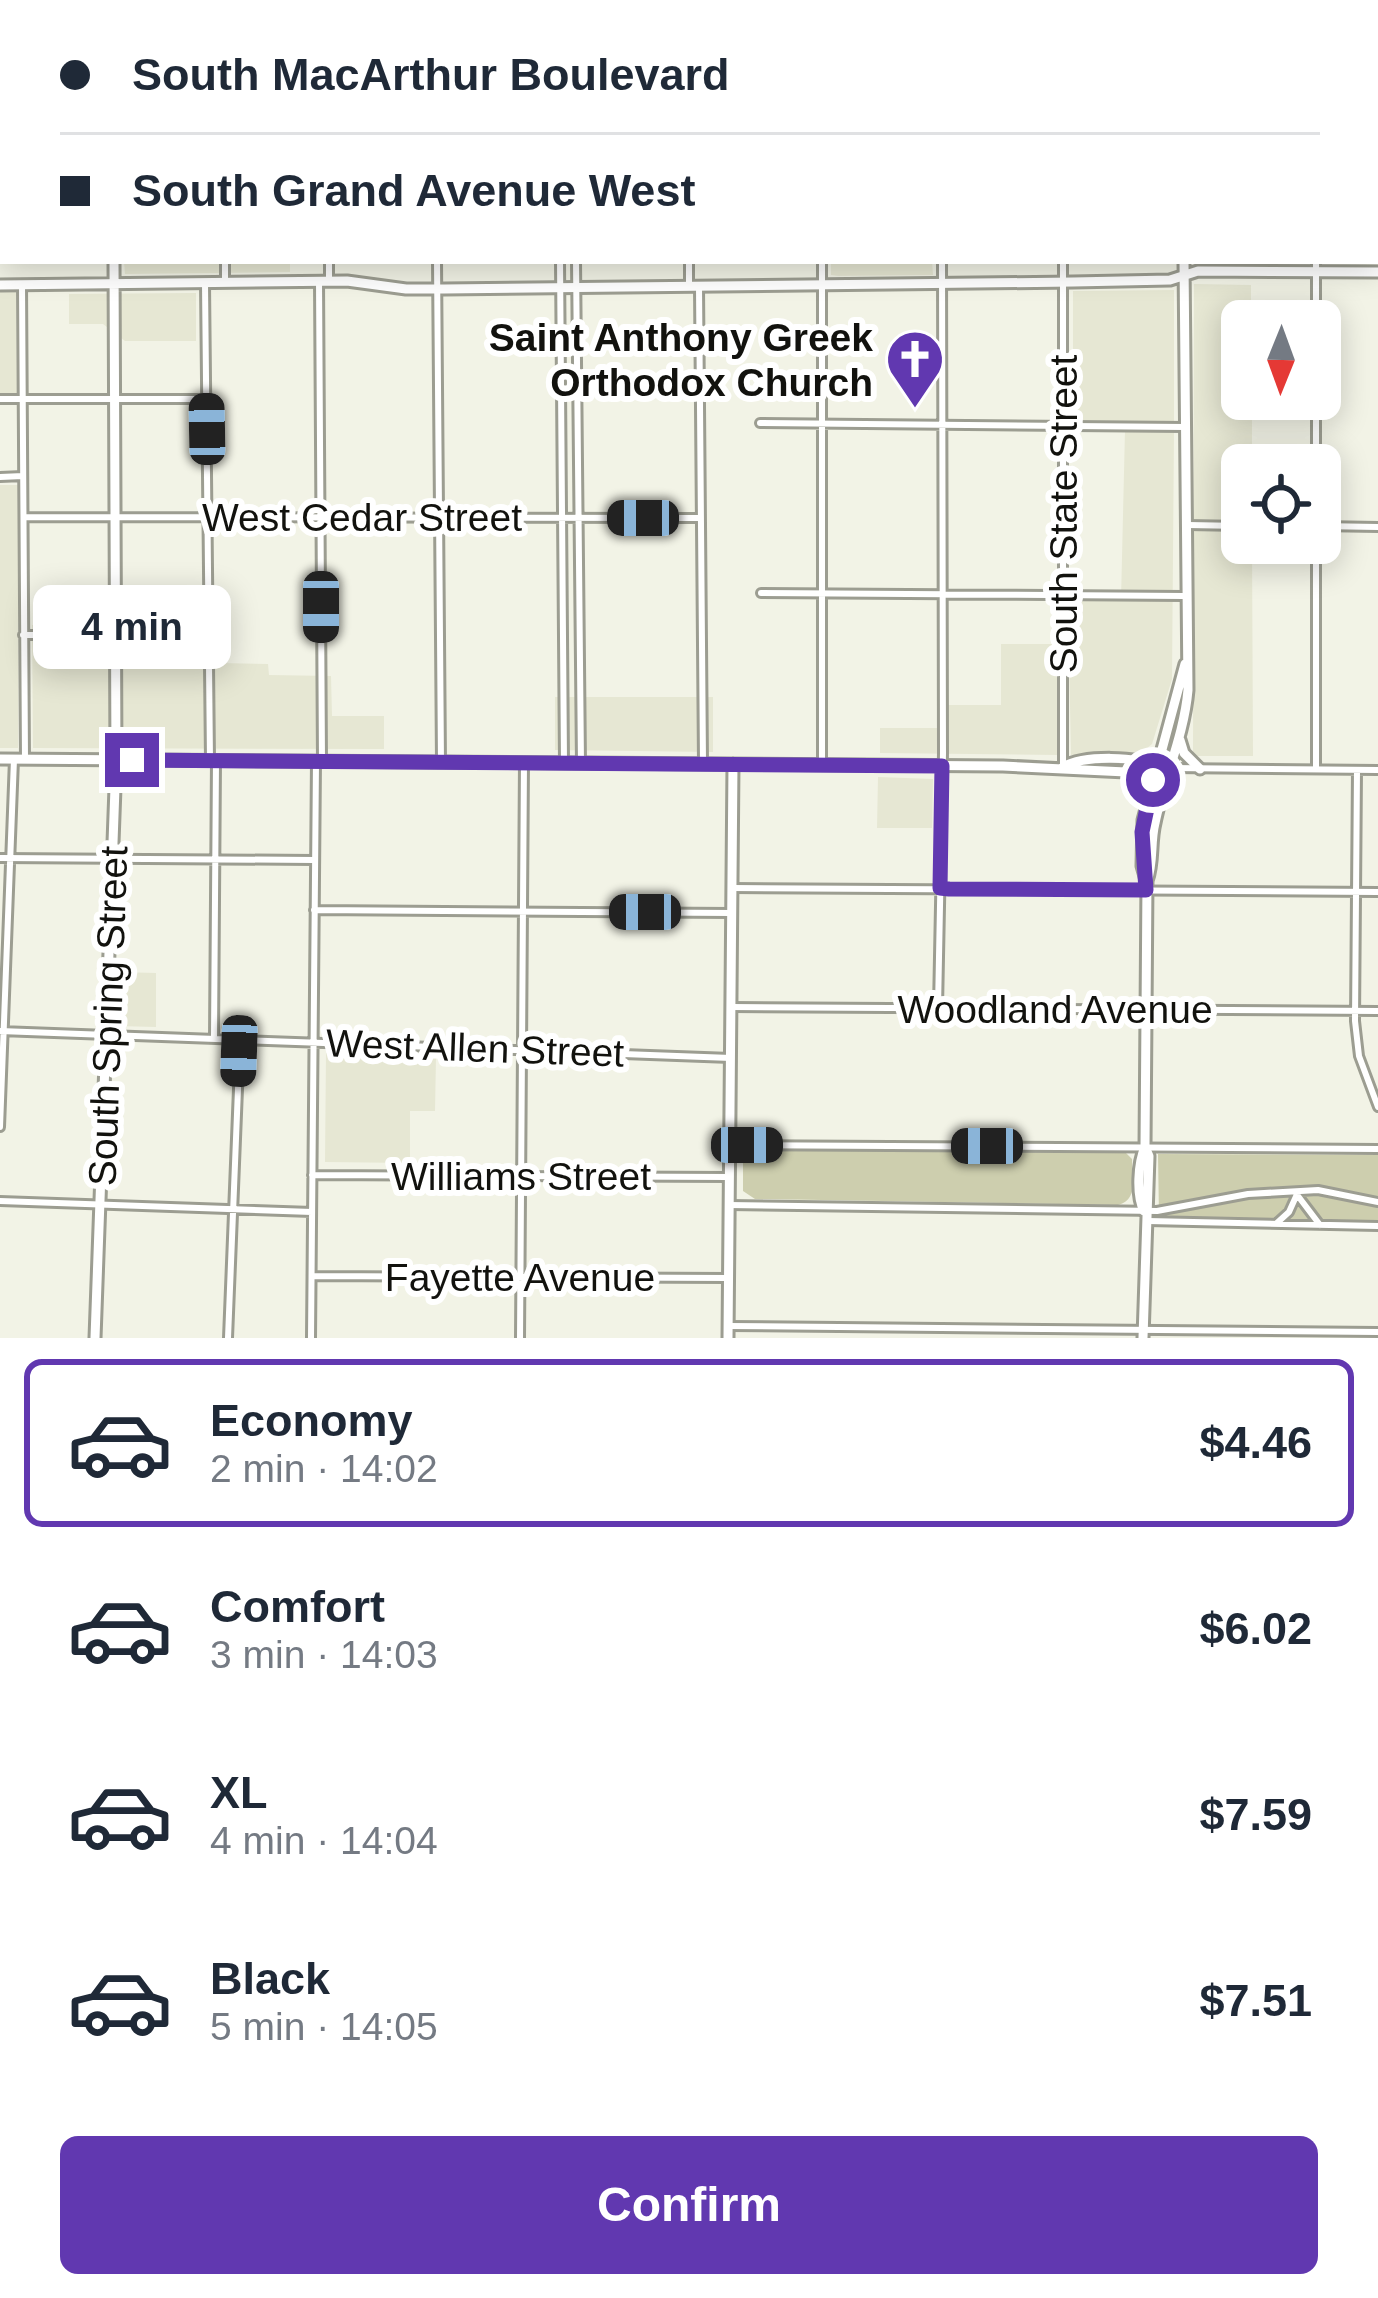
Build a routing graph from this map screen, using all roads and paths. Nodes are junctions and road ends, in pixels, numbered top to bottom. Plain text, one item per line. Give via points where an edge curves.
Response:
1 (114, 264) edge
2 (224, 264) edge
3 (328, 264) edge
4 (437, 264) edge
5 (560, 264) edge
6 (576, 264) edge
7 (690, 264) edge
8 (821, 264) edge
9 (942, 264) edge
10 (1063, 264) edge
11 (1184, 264) edge
12 (1316, 266) edge
13 (1378, 272) edge
14 (1184, 276) junction
15 (324, 281) junction
16 (205, 282) junction
17 (225, 282) junction
18 (1063, 282) junction
19 (114, 283) junction
20 (22, 284) junction
21 (821, 284) junction
22 (942, 284) junction
23 (0, 285) edge
24 (694, 286) junction
25 (577, 287) junction
26 (560, 288) junction
27 (437, 289) junction
28 (1316, 300) edge
29 (0, 399) edge
30 (206, 399) junction
31 (22, 400) junction
32 (115, 400) junction
33 (760, 423) dead end
34 (822, 424) junction
35 (943, 425) junction
36 (1063, 427) junction
37 (1184, 427) junction
38 (23, 476) junction
39 (0, 477) edge
40 (208, 516) junction
41 (24, 517) junction
42 (116, 517) junction
43 (440, 517) junction
44 (320, 518) junction
45 (562, 518) junction
46 (578, 518) junction
47 (701, 518) junction
48 (1184, 525) junction
49 (1221, 526) edge
50 (1341, 526) edge
51 (1378, 526) edge
52 (1316, 564) edge
53 (760, 593) dead end
54 (821, 593) junction
55 (942, 595) junction
56 (1063, 596) junction
57 (1184, 596) junction
58 (23, 635) junction
59 (117, 635) junction
60 (208, 635) junction
61 (1185, 664) junction
62 (1179, 736) junction
63 (0, 759) edge
64 (20, 759) junction
65 (116, 760) junction
66 (213, 760) junction
67 (319, 761) junction
68 (441, 762) junction
69 (524, 762) junction
70 (564, 763) junction
71 (580, 763) junction
72 (703, 764) junction
73 (733, 764) junction
74 (822, 764) junction
75 (942, 766) junction
76 (1063, 767) junction
77 (1156, 767) junction
78 (1169, 768) junction
79 (1200, 769) junction
80 (1316, 770) junction
81 (1357, 770) junction
82 (1378, 770) edge
83 (1114, 772) junction
84 (1147, 802) junction
85 (0, 858) edge
86 (10, 858) junction
87 (114, 858) junction
88 (215, 860) junction
89 (314, 860) junction
90 (1146, 886) junction
91 (732, 888) junction
92 (940, 888) junction
93 (1356, 892) junction
94 (1378, 892) edge
95 (314, 910) junction
96 (523, 911) junction
97 (732, 913) junction
98 (731, 1006) junction
99 (938, 1008) junction
100 (1146, 1010) junction
101 (1354, 1011) junction
102 (1378, 1011) edge
103 (2, 1031) edge
104 (107, 1035) junction
105 (214, 1039) junction
106 (240, 1040) junction
107 (313, 1042) junction
108 (522, 1050) junction
109 (730, 1058) junction
110 (1378, 1107) edge
111 (0, 1126) edge
112 (730, 1145) junction
113 (1145, 1147) junction
114 (1378, 1149) edge
115 (312, 1175) junction
116 (520, 1176) junction
117 (730, 1177) junction
118 (1298, 1194) junction
119 (0, 1201) edge
120 (1378, 1202) edge
121 (100, 1204) junction
122 (729, 1205) junction
123 (233, 1209) junction
124 (312, 1212) junction
125 (1144, 1216) junction
126 (1275, 1224) junction
127 (1320, 1225) junction
128 (1378, 1226) edge
129 (312, 1276) junction
130 (521, 1277) junction
131 (729, 1278) junction
132 (867, 1327) junction
133 (728, 1332) edge
134 (1378, 1332) edge
135 (997, 1333) edge
136 (1143, 1333) edge
137 (1250, 1334) edge
138 (1351, 1335) edge
139 (95, 1338) edge
140 (228, 1338) edge
141 (311, 1338) edge
142 (520, 1338) edge
143 (867, 1338) edge

1 - 19 street, South Spring Street
2 - 17 street
3 - 15 street
4 - 27 street
5 - 26 street
6 - 25 street
7 - 24 street
8 - 21 street
9 - 22 street
10 - 18 street, South State Street
11 - 14 street
12 - 13 street
12 - 14 street
12 - 28 street
14 - 18 street
14 - 37 street
15 - 17 street
15 - 27 street
15 - 44 street
16 - 17 street
16 - 19 street
16 - 30 street
18 - 22 street
18 - 36 street, South State Street
19 - 20 street
19 - 32 street, South Spring Street
20 - 23 street
20 - 31 street
21 - 22 street
21 - 24 street
21 - 34 street
22 - 35 street
24 - 25 street
24 - 47 street
25 - 26 street
25 - 46 street
26 - 27 street
26 - 45 street
27 - 43 street
29 - 31 street
30 - 32 street
30 - 40 street
31 - 32 street
31 - 38 street
32 - 42 street, South Spring Street
33 - 34 street
34 - 35 street
34 - 54 street
35 - 36 street
35 - 55 street
36 - 37 street
36 - 56 street, South State Street
37 - 48 street
38 - 39 street
38 - 41 street
40 - 42 street, West Cedar Street
40 - 44 street, West Cedar Street
40 - 60 street
41 - 42 street, West Cedar Street
41 - 58 street
42 - 59 street, South Spring Street
43 - 44 street, West Cedar Street
43 - 45 street, West Cedar Street
43 - 68 street
44 - 67 street
45 - 46 street, West Cedar Street
45 - 70 street
46 - 47 street, West Cedar Street
46 - 71 street
47 - 72 street
48 - 49 street
48 - 57 street
50 - 51 street
52 - 80 street
53 - 54 street
54 - 55 street
54 - 74 street
55 - 56 street
55 - 75 street
56 - 57 street
56 - 76 street, South State Street
57 - 61 street
58 - 59 street
58 - 64 street
59 - 60 street
59 - 65 street, South Spring Street
60 - 66 street
61 - 62 street
61 - 77 street
62 - 78 street
62 - 79 street
63 - 64 street
64 - 65 street
64 - 86 street
65 - 66 street
65 - 87 street, South Spring Street
66 - 67 street
66 - 88 street
67 - 68 street
67 - 89 street
68 - 69 street
69 - 70 street
69 - 96 street
70 - 71 street
71 - 72 street
72 - 73 street
73 - 74 street
73 - 91 street
74 - 75 street
75 - 76 street
75 - 92 street
76 - 77 street via 1124,760
76 - 83 street
77 - 78 street
77 - 83 street
77 - 84 street
78 - 79 street
78 - 90 street
79 - 80 street
80 - 81 street
81 - 82 street
81 - 93 street
83 - 84 street via 1142,782
84 - 90 street
85 - 86 street
86 - 87 street
86 - 103 street
87 - 88 street
87 - 104 street, South Spring Street
88 - 89 street
88 - 105 street
89 - 95 street
90 - 92 street
90 - 93 street
90 - 100 street
91 - 92 street
91 - 97 street
92 - 99 street
93 - 94 street
93 - 101 street
95 - 96 street
95 - 107 street
96 - 97 street
96 - 108 street
97 - 98 street
98 - 99 street, Woodland Avenue
98 - 109 street
99 - 100 street, Woodland Avenue
100 - 101 street, Woodland Avenue
100 - 113 street
101 - 102 street, Woodland Avenue
101 - 110 street via 1359,1056
103 - 104 street, West Allen Street
103 - 111 street
104 - 105 street, West Allen Street
104 - 121 street, South Spring Street
105 - 106 street, West Allen Street
106 - 107 street, West Allen Street
106 - 123 street
107 - 108 street, West Allen Street
107 - 115 street
108 - 109 street, West Allen Street
108 - 116 street
109 - 112 street
112 - 113 street
112 - 117 street
113 - 114 street
113 - 125 street
115 - 116 street, Williams Street
115 - 124 street
116 - 117 street, Williams Street
116 - 130 street
117 - 122 street
118 - 120 street
118 - 125 street via 1248,1194
118 - 126 street
118 - 127 street
119 - 121 street
121 - 123 street
121 - 139 street, South Spring Street
122 - 125 street
122 - 131 street
123 - 124 street
123 - 140 street
124 - 129 street
125 - 126 street
125 - 136 street
126 - 127 street
127 - 128 street
129 - 130 street, Fayette Avenue
129 - 141 street
130 - 131 street, Fayette Avenue
130 - 142 street
131 - 133 street
132 - 133 street
132 - 135 street
132 - 143 street
134 - 138 street
135 - 136 street
136 - 137 street
137 - 138 street

